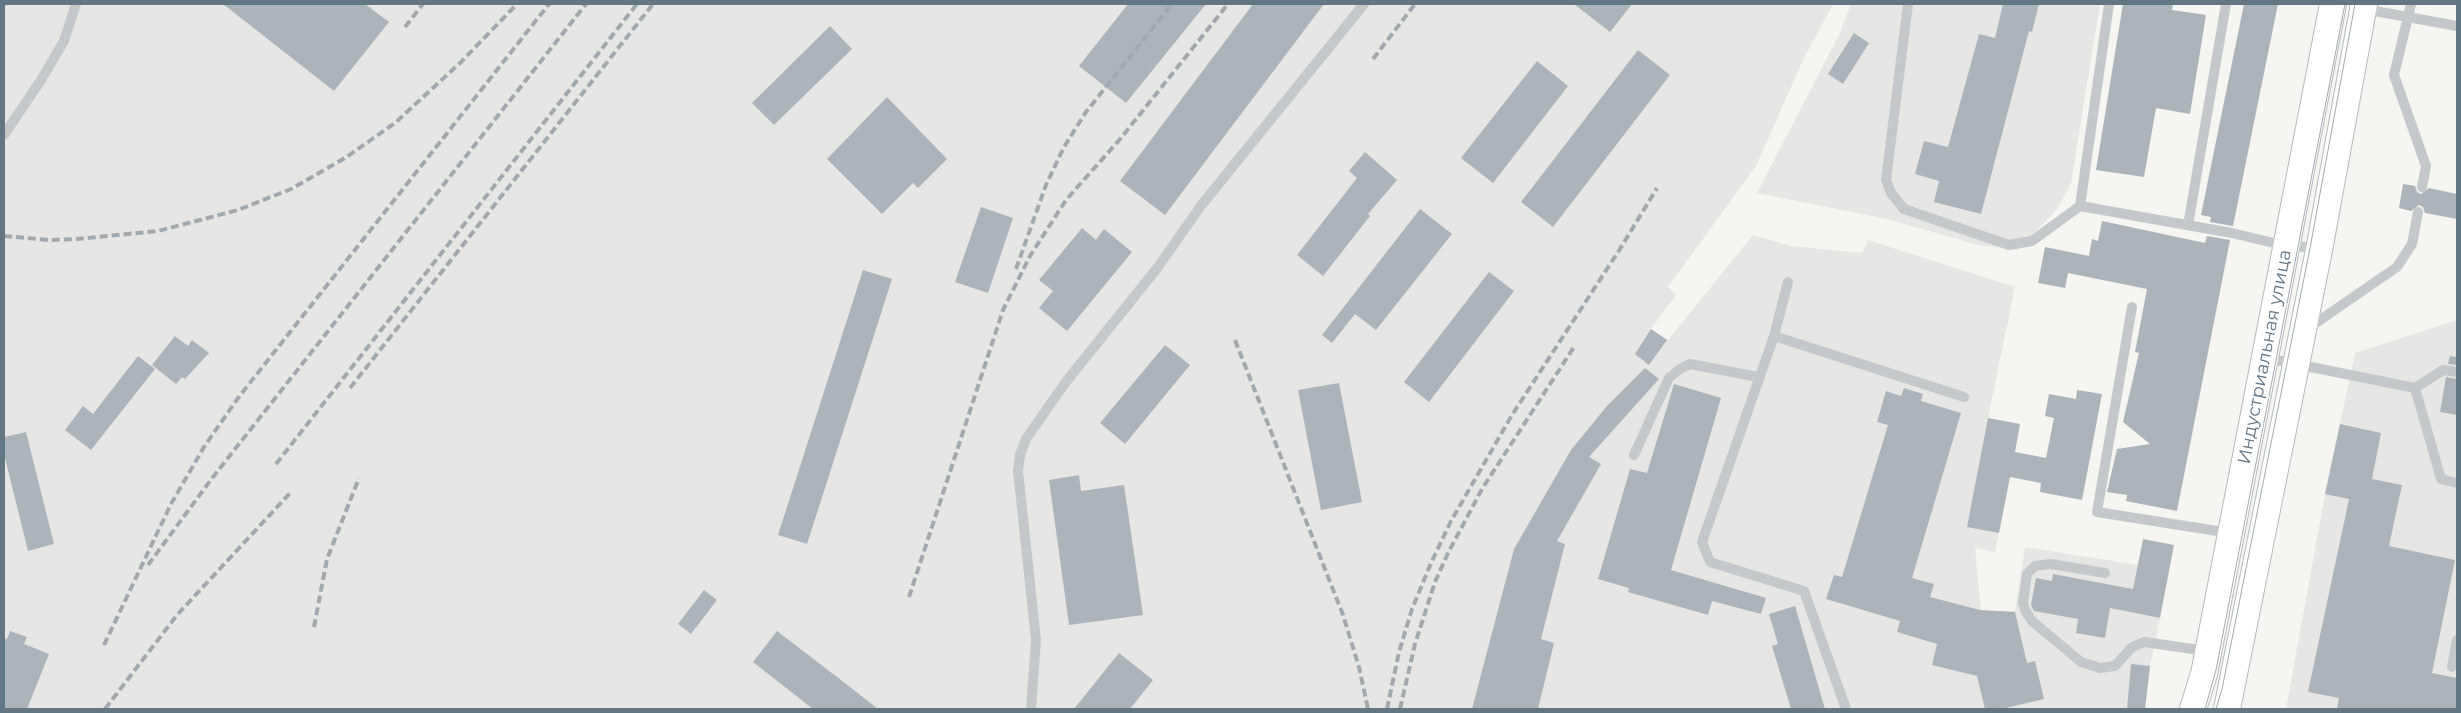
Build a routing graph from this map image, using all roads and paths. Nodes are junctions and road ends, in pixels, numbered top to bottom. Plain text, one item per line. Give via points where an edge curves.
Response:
1 (76, 4) edge
2 (1364, 4) edge
3 (1908, 4) edge
4 (2109, 4) edge
5 (2226, 4) edge
6 (2333, 4) edge
7 (2411, 4) edge
8 (2363, 6) edge
9 (2408, 17) junction
10 (2457, 26) edge
11 (4, 135) edge
12 (2422, 187) dead end
13 (2080, 206) junction
14 (2418, 212) dead end
15 (2188, 225) junction
16 (2286, 246) junction
17 (2319, 250) junction
18 (1788, 282) dead end
19 (2132, 307) dead end
20 (2302, 332) junction
21 (1774, 336) junction
22 (2265, 358) junction
23 (2296, 364) junction
24 (2457, 372) edge
25 (1758, 377) junction
26 (2414, 388) junction
27 (1964, 397) dead end
28 (1634, 455) dead end
29 (2457, 484) edge
30 (2231, 533) junction
31 (2105, 573) dead end
32 (2457, 640) edge
33 (2208, 651) junction
34 (2452, 667) dead end
35 (1031, 709) edge
36 (1846, 709) edge
37 (2193, 709) edge
38 (2227, 709) edge

1 - 11 lane via 64,41
2 - 35 lane via 1200,207 1026,439 1018,471 1036,640
3 - 13 lane via 1886,180 1891,193 1904,208 2009,245 2032,241
4 - 13 lane
5 - 15 lane
6 - 16 main road, Индустриальная улица
7 - 9 lane
8 - 9 lane
8 - 17 main road, Индустриальная улица
9 - 10 lane
9 - 12 lane via 2394,75 2426,166
13 - 15 lane
14 - 20 lane via 2412,244 2397,267
15 - 16 lane
16 - 17 lane
16 - 22 main road, Индустриальная улица
17 - 20 main road, Индустриальная улица
18 - 21 lane
19 - 30 lane via 2097,512
20 - 23 main road, Индустриальная улица
21 - 25 lane
21 - 27 lane
22 - 23 lane
22 - 30 main road, Индустриальная улица
23 - 26 lane
23 - 38 main road, Индустриальная улица
24 - 26 lane via 2443,370
25 - 28 lane via 1690,364 1680,369 1669,378
25 - 36 lane via 1702,542 1710,562 1804,592
26 - 29 lane via 2440,479
30 - 33 main road, Индустриальная улица
31 - 33 lane via 2051,564 2035,566 2027,574 2025,610 2032,621 2081,662 2100,668 2115,666 2132,646 2144,642
32 - 34 lane
33 - 37 main road, Индустриальная улица

